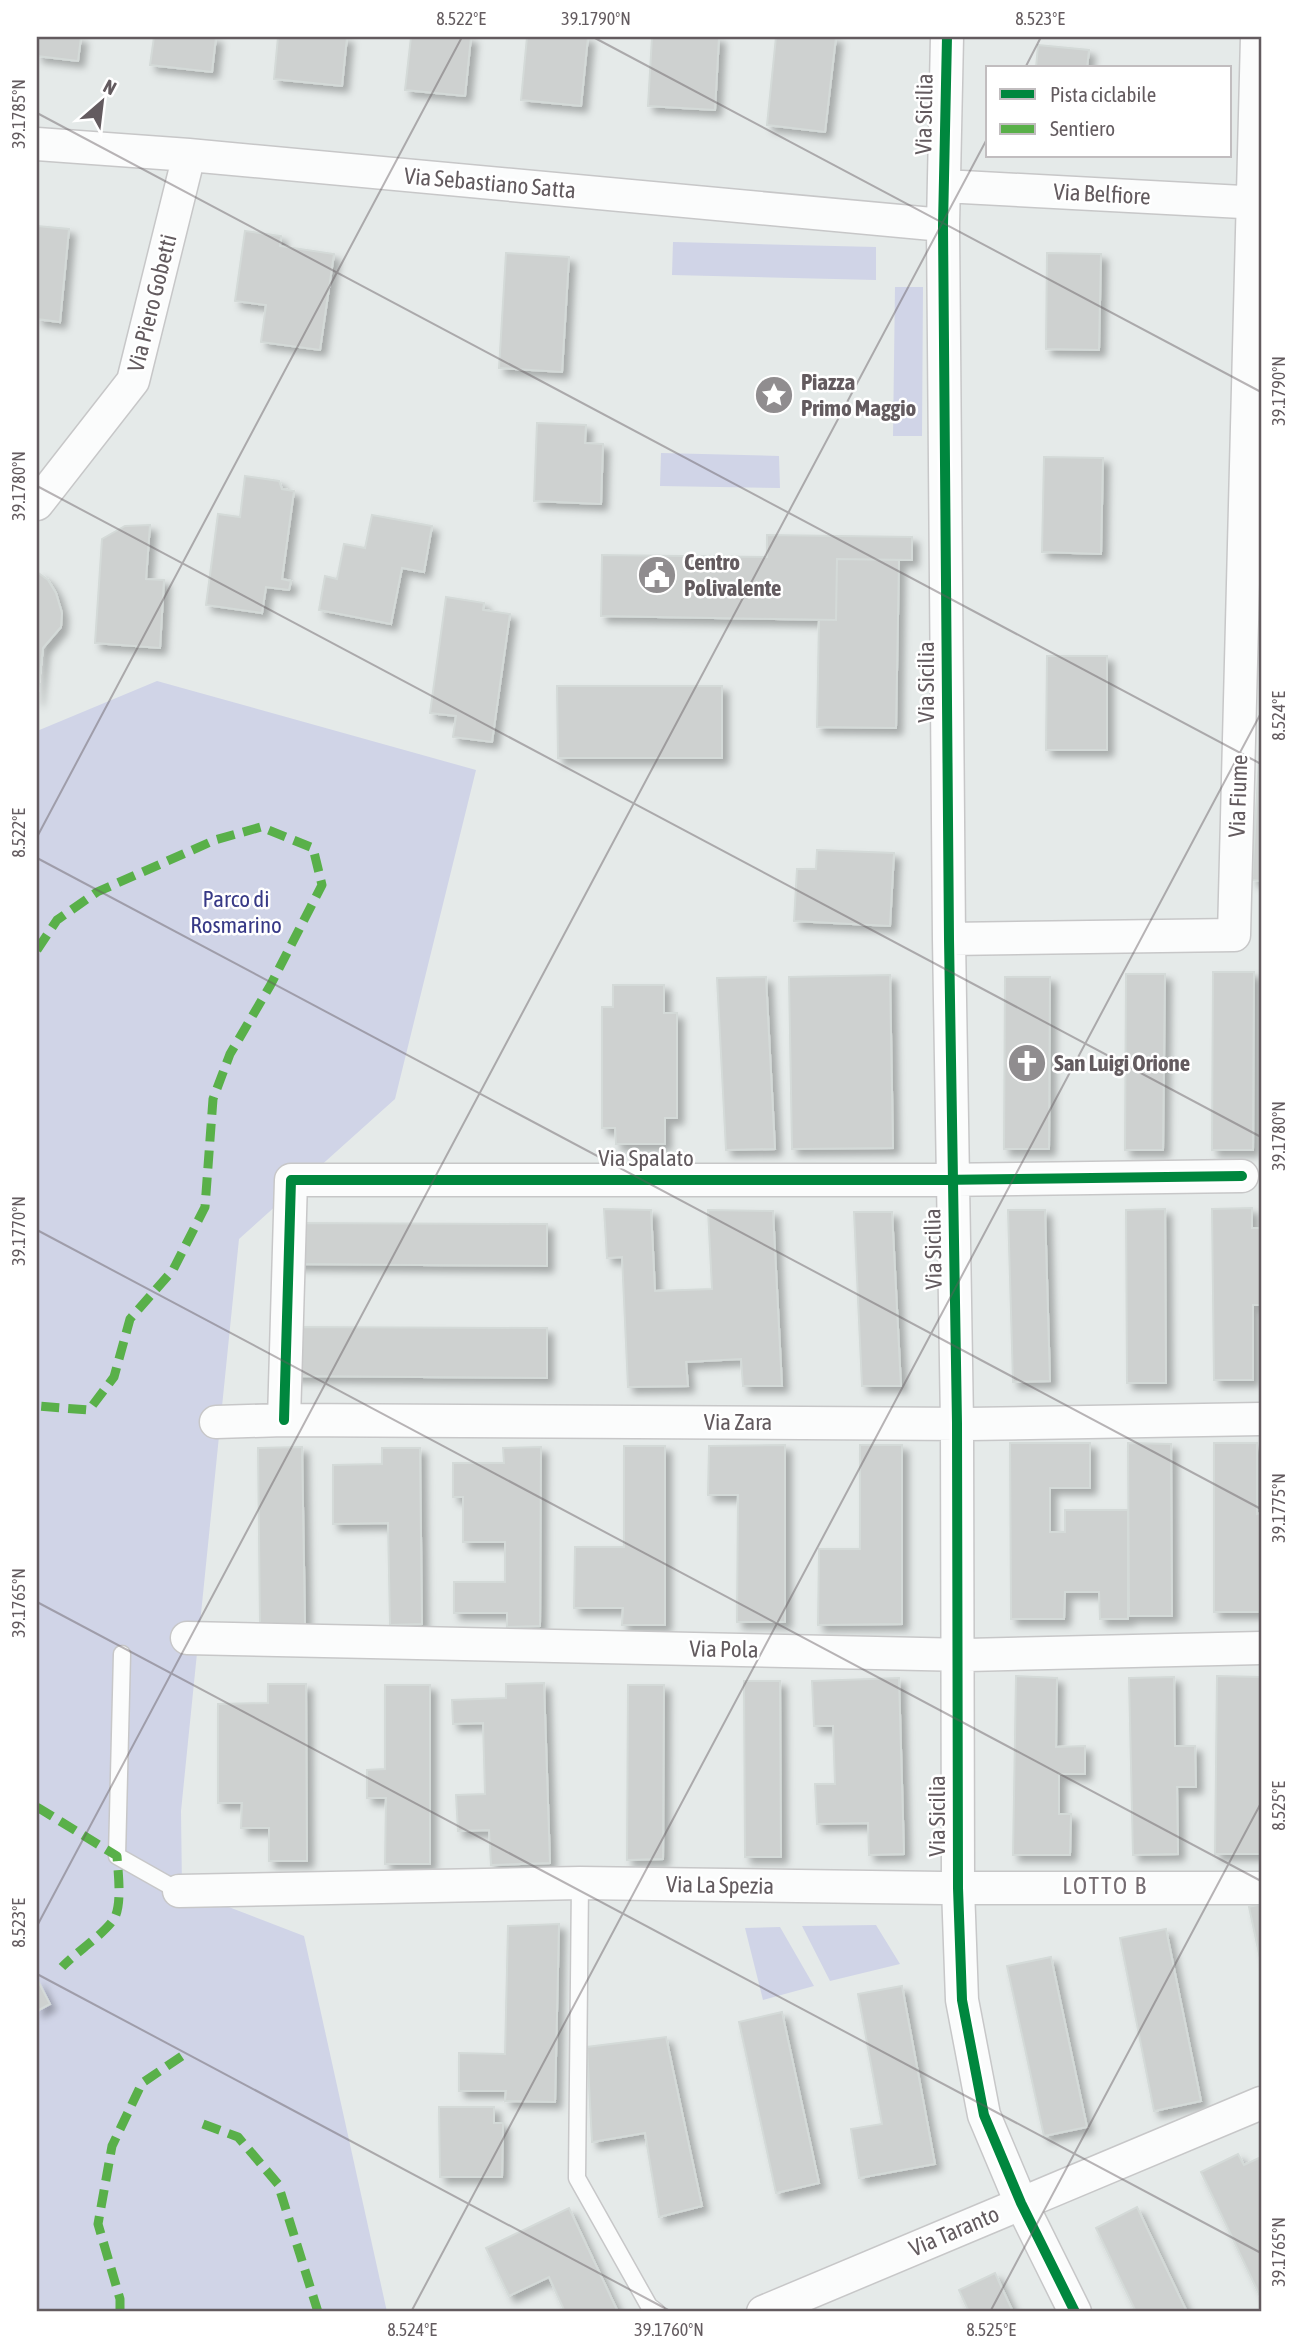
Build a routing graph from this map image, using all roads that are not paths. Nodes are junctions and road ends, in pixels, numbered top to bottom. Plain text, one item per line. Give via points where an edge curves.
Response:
1 (947, 37) edge
2 (1257, 37) edge
3 (1259, 87) edge
4 (37, 144) edge
5 (189, 155) junction
6 (943, 186) junction
7 (1257, 203) edge
8 (943, 225) junction
9 (1256, 348) edge
10 (37, 504) edge
11 (949, 939) junction
12 (1242, 1176) dead end
13 (953, 1180) junction
14 (1261, 1419) edge
15 (284, 1420) junction
16 (216, 1422) dead end
17 (957, 1423) junction
18 (187, 1638) dead end
19 (1261, 1648) edge
20 (122, 1654) dead end
21 (957, 1654) junction
22 (580, 1883) junction
23 (958, 1888) junction
24 (1261, 1888) edge
25 (179, 1891) joint
26 (1261, 2103) edge
27 (1021, 2203) junction
28 (657, 2312) edge
29 (763, 2312) edge
30 (1075, 2312) edge

1 - 6 street, Via Sicilia
2 - 3 street, Via Fiume
3 - 7 street, Via Fiume
4 - 5 street, Via Sebastiano Satta
5 - 8 street, Via Sebastiano Satta
5 - 10 street, Via Piero Gobetti via 133,380
6 - 7 street, Via Belfiore
6 - 8 street, Via Sicilia
7 - 9 street, Via Fiume
8 - 11 street, Via Sicilia
9 - 11 street, Via Fiume via 1234,935
11 - 13 street, Via Sicilia
12 - 13 street, Via Spalato
13 - 15 street, Via Spalato via 291,1180
13 - 17 street, Via Sicilia
14 - 17 street, Via Zara
15 - 16 street, Via Zara
15 - 17 street, Via Zara
17 - 21 street, Via Sicilia
18 - 21 street, Via Pola
19 - 21 street, Via Pola
20 - 25 lane via 117,1856
21 - 23 street, Via Sicilia
22 - 23 street, Via La Spezia
22 - 25 street, Via La Spezia
22 - 28 lane via 578,2178 649,2306
23 - 24 street, Via La Spezia
23 - 27 street, Via Sicilia via 962,2000 984,2115
26 - 27 street, Via Taranto
27 - 29 street, Via Taranto
27 - 30 street, Via Sicilia

